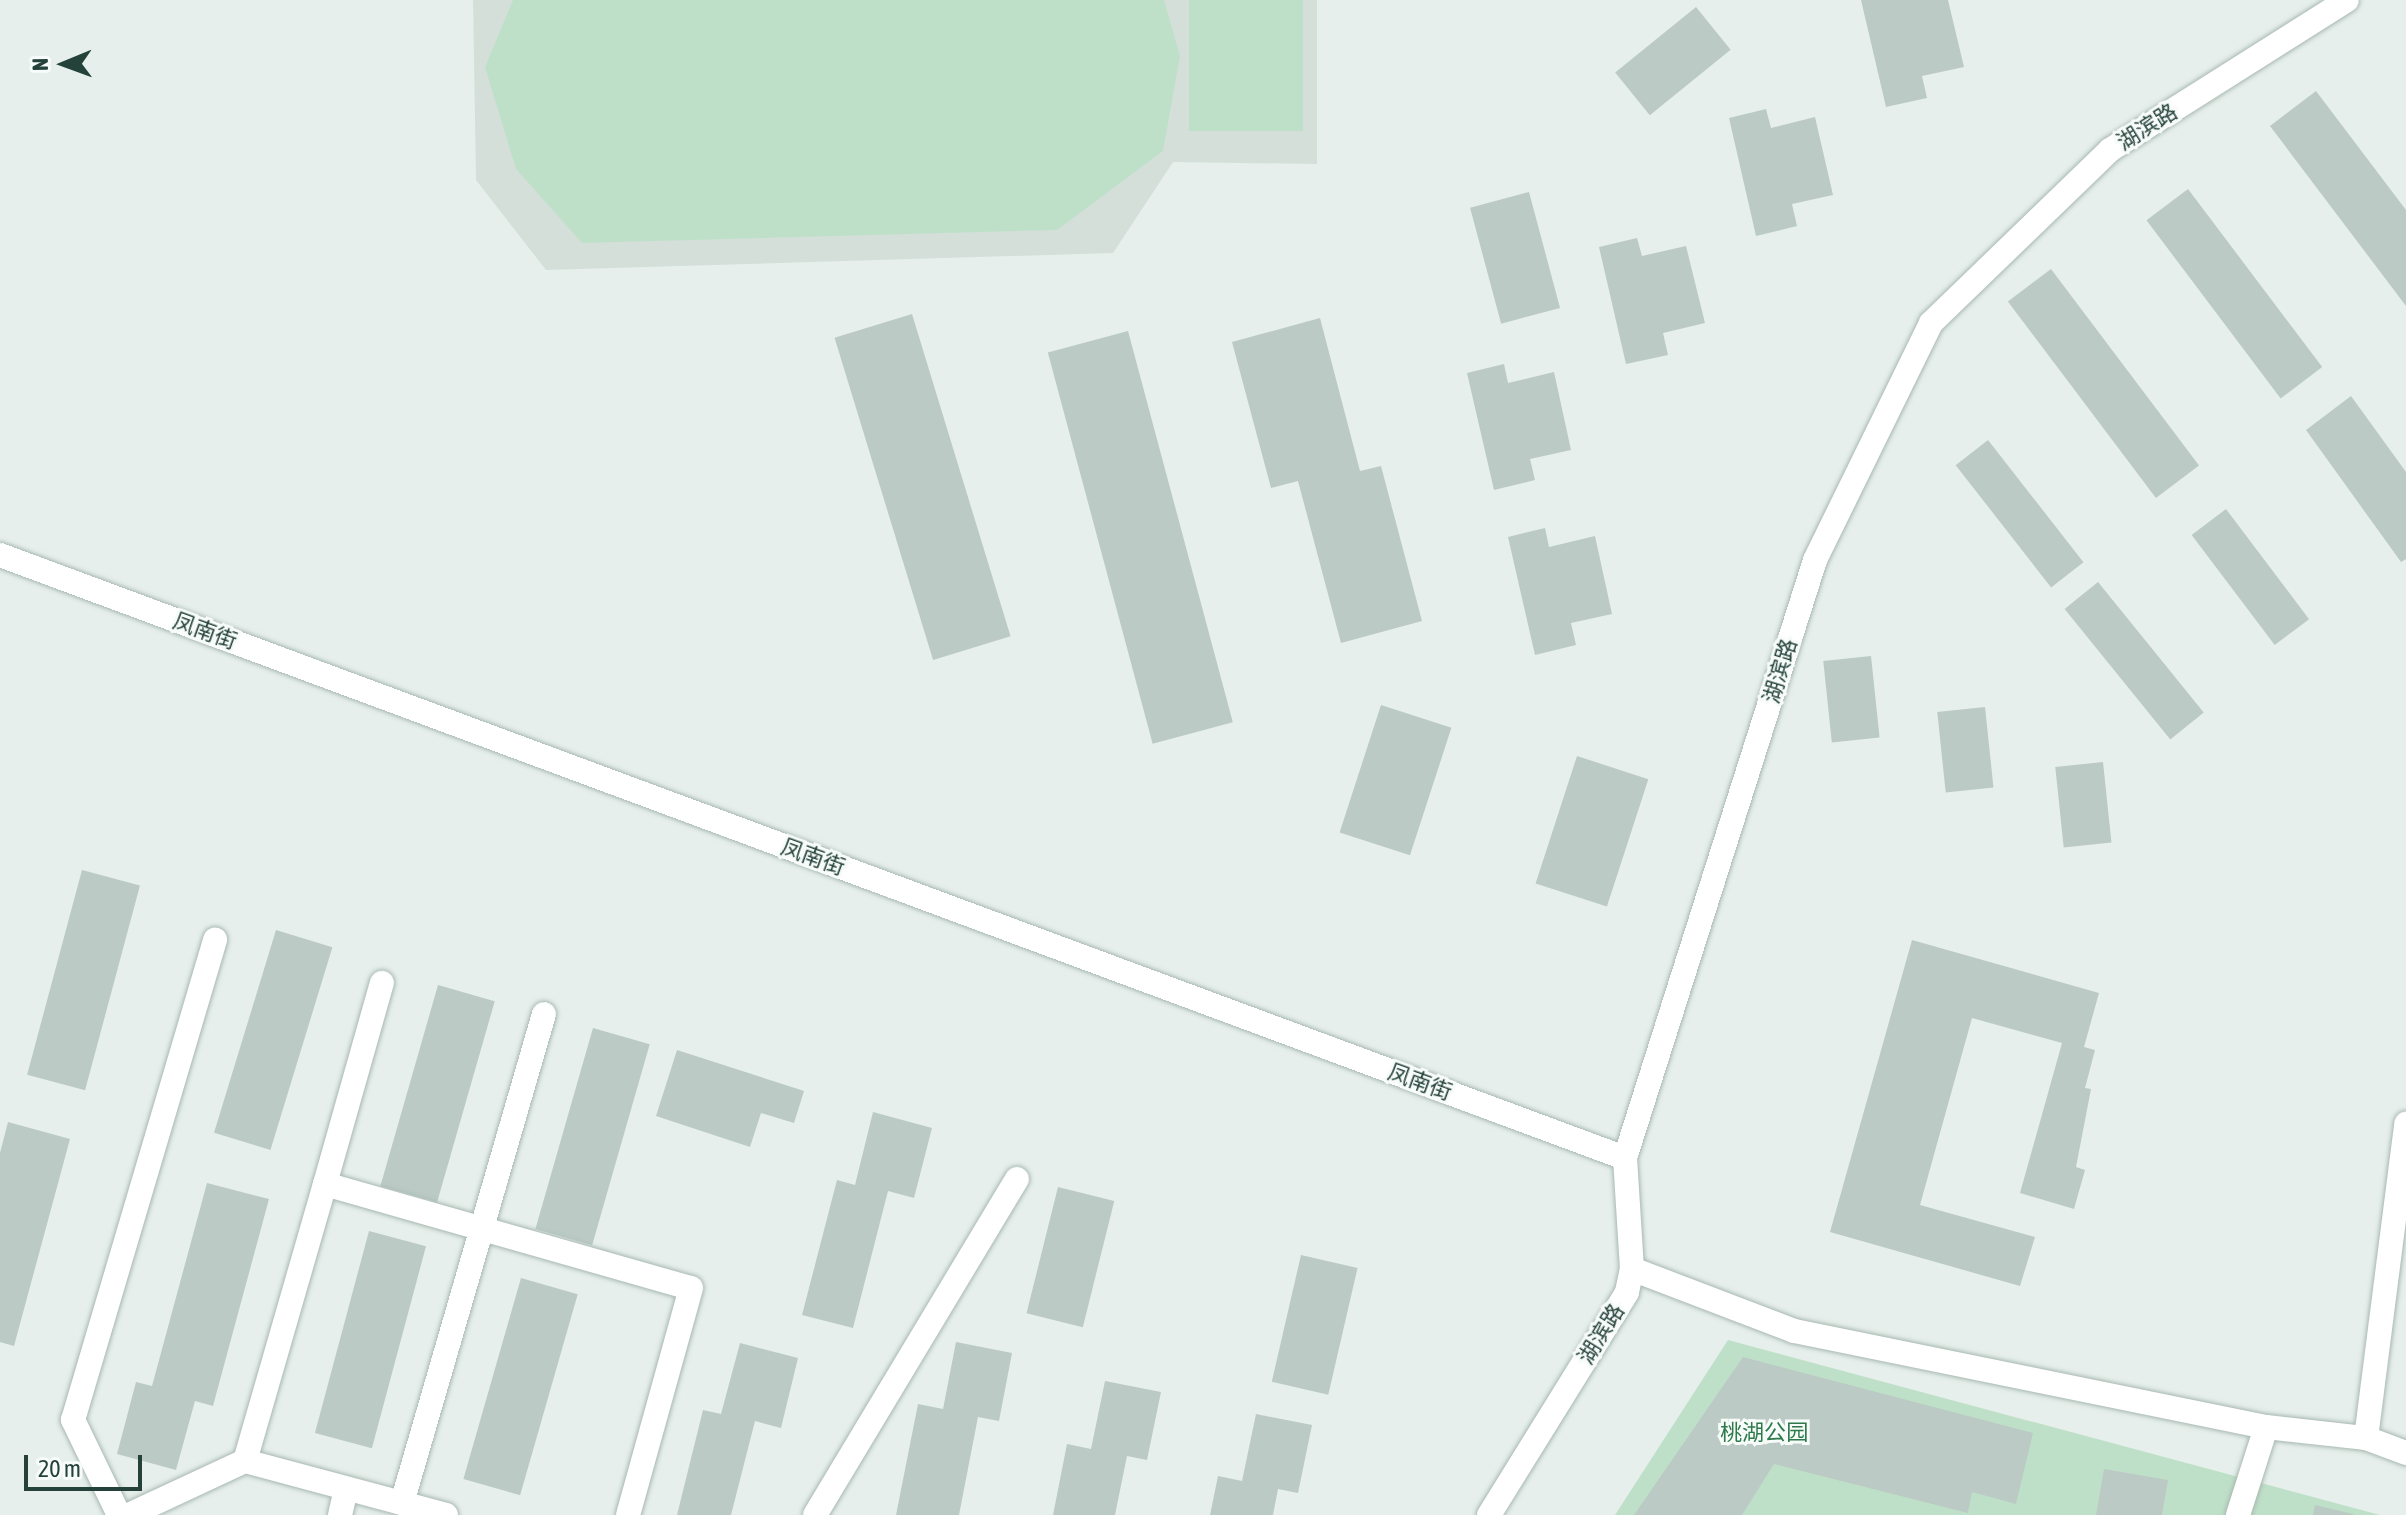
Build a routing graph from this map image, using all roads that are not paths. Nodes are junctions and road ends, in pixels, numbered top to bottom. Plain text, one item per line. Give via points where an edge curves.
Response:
1 (2347, 0) edge
2 (0, 555) edge
3 (215, 940) dead end
4 (382, 983) dead end
5 (544, 1014) dead end
6 (2406, 1124) edge
7 (1625, 1158) junction
8 (1017, 1179) dead end
9 (325, 1184) junction
10 (483, 1229) junction
11 (1632, 1269) junction
12 (2266, 1427) junction
13 (2366, 1438) junction
14 (2406, 1453) edge
15 (245, 1461) junction
16 (346, 1489) junction
17 (402, 1503) junction
18 (119, 1515) edge
19 (129, 1515) edge
20 (340, 1515) edge
21 (446, 1515) edge
22 (628, 1515) edge
23 (815, 1515) edge
24 (1489, 1515) edge
25 (2238, 1515) edge

1 - 7 street, 湖滨路 via 2110,150 1931,323 1815,560
2 - 7 street, 凤南街
3 - 18 street via 73,1420
4 - 9 street
5 - 10 street
6 - 13 street
7 - 11 street, 湖滨路
8 - 23 street
9 - 10 street
9 - 15 street
10 - 17 street
10 - 22 street via 691,1288
11 - 12 street via 1794,1331
11 - 24 street, 湖滨路 via 1627,1292
12 - 13 street
12 - 25 street
13 - 14 street
15 - 16 street
15 - 19 street
16 - 17 street
16 - 20 street
17 - 21 street

